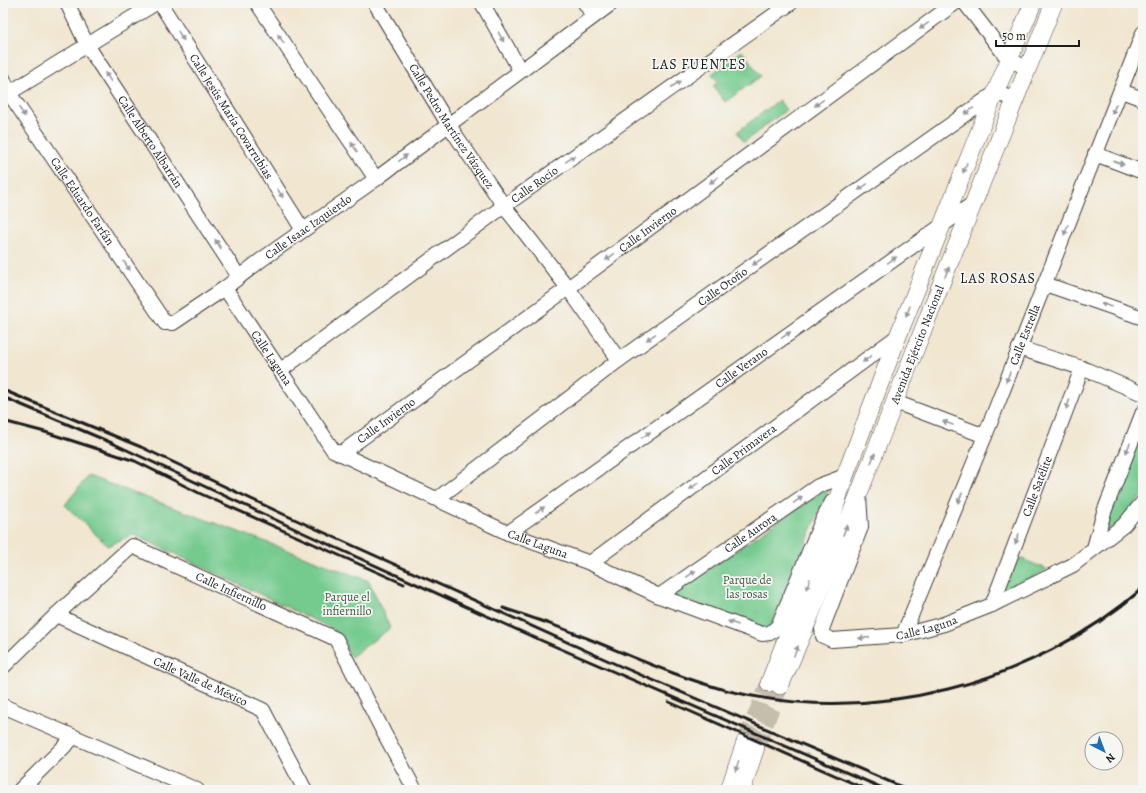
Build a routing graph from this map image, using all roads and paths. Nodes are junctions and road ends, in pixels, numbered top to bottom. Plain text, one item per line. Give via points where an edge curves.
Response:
1 (67, 3) edge
2 (156, 3) edge
3 (160, 3) edge
4 (257, 3) edge
5 (376, 3) edge
6 (482, 3) edge
7 (585, 3) edge
8 (612, 3) edge
9 (791, 3) edge
10 (955, 3) edge
11 (965, 3) edge
12 (1033, 3) edge
13 (1054, 3) edge
14 (593, 16) junction
15 (1143, 33) edge
16 (87, 45) junction
17 (1009, 60) junction
18 (1028, 68) junction
19 (520, 70) junction
20 (3, 78) edge
21 (1121, 90) junction
22 (9, 93) junction
23 (995, 93) junction
24 (1143, 98) edge
25 (1015, 99) junction
26 (448, 124) junction
27 (1095, 154) junction
28 (1143, 172) edge
29 (376, 179) junction
30 (975, 202) junction
31 (504, 206) junction
32 (944, 223) junction
33 (303, 230) junction
34 (239, 277) junction
35 (1045, 284) junction
36 (225, 288) junction
37 (568, 288) junction
38 (1143, 318) edge
39 (165, 323) joint
40 (898, 336) junction
41 (1019, 348) junction
42 (619, 360) junction
43 (1082, 368) junction
44 (280, 370) junction
45 (1143, 394) edge
46 (895, 402) junction
47 (1143, 412) edge
48 (985, 436) junction
49 (340, 454) junction
50 (844, 478) junction
51 (859, 495) junction
52 (437, 499) junction
53 (1143, 502) edge
54 (508, 533) junction
55 (1094, 548) junction
56 (590, 563) junction
57 (659, 596) junction
58 (992, 605) junction
59 (56, 615) junction
60 (903, 635) junction
61 (3, 667) edge
62 (3, 706) edge
63 (74, 737) junction
64 (20, 790) edge
65 (198, 790) edge
66 (305, 790) edge
67 (415, 790) edge
68 (730, 790) edge
69 (742, 790) edge

1 - 16 street, Calle Alberto Albarrán
2 - 16 street
3 -> 33 street, Calle Jesús María Covarrubias
29 -> 4 street
5 - 26 street, Calle Pedro Martínez Vázquez
6 -> 19 street
7 - 14 street
8 - 14 street, Calle Isaac Izquierdo
31 -> 9 street, Calle Rocío
10 -> 37 street, Calle Invierno
11 - 17 street
12 - 17 main road, Avenida Ejército Nacional
13 - 18 main road, Avenida Ejército Nacional
14 - 19 street, Calle Isaac Izquierdo
15 - 21 street, Calle Estrella
16 - 22 street
34 -> 16 street, Calle Alberto Albarrán
17 - 18 street
17 - 23 main road, Avenida Ejército Nacional
18 - 25 main road, Avenida Ejército Nacional
19 - 26 street, Calle Isaac Izquierdo
20 - 22 street, Calle Eduardo Farfán
21 - 24 street
21 -> 27 street, Calle Estrella
22 -> 39 street, Calle Eduardo Farfán
23 - 25 street
23 -> 32 main road, Avenida Ejército Nacional
23 -> 42 street, Calle Otoño
25 - 30 main road, Avenida Ejército Nacional
29 -> 26 street, Calle Isaac Izquierdo
26 - 31 street, Calle Pedro Martínez Vázquez
27 -> 28 street
27 -> 35 street, Calle Estrella
29 - 33 street, Calle Isaac Izquierdo
30 - 32 street, Calle Verano
46 -> 30 main road, Avenida Ejército Nacional
31 - 37 street, Calle Pedro Martínez Vázquez
31 - 44 street, Calle Rocío
32 -> 40 main road, Avenida Ejército Nacional
54 -> 32 street, Calle Verano
33 - 34 street, Calle Isaac Izquierdo
34 - 36 street, Calle Isaac Izquierdo
38 -> 35 street
35 - 41 street, Calle Estrella
36 - 39 street, Calle Isaac Izquierdo via 173,324
36 - 44 street, Calle Laguna
37 - 42 street, Calle Pedro Martínez Vázquez
37 - 49 street, Calle Invierno
40 - 50 main road, Avenida Ejército Nacional
40 -> 56 street, Calle Primavera
41 - 43 street
41 -> 48 street, Calle Estrella
42 - 52 street, Calle Otoño
43 - 45 street
43 -> 58 street, Calle Satélite
44 - 49 street, Calle Laguna via 333,450
48 -> 46 street
51 -> 46 main road, Avenida Ejército Nacional
47 -> 55 street via 1104,512
48 -> 60 street, Calle Estrella
49 - 52 street, Calle Laguna
50 -> 51 main road, Avenida Ejército Nacional via 775,685 800,642
57 -> 50 street, Calle Aurora via 818,486
50 -> 57 street, Calle Laguna via 821,523 778,626 770,633 762,634
60 -> 51 street, Calle Laguna via 832,640 823,636 822,629 861,527
52 - 54 street, Calle Laguna
53 - 55 street, Calle Laguna via 1124,525
54 - 56 street, Calle Laguna
55 - 58 street, Calle Laguna via 1073,565
56 - 57 street, Calle Laguna
58 - 60 street, Calle Laguna via 944,624
59 - 61 street, Calle Infiernillo
59 - 66 street, Calle Valle de México via 264,710
59 - 67 street, Calle Infiernillo via 132,546 336,639
62 - 63 street
63 - 64 street
63 - 65 street
69 -> 68 main road via 751,744

